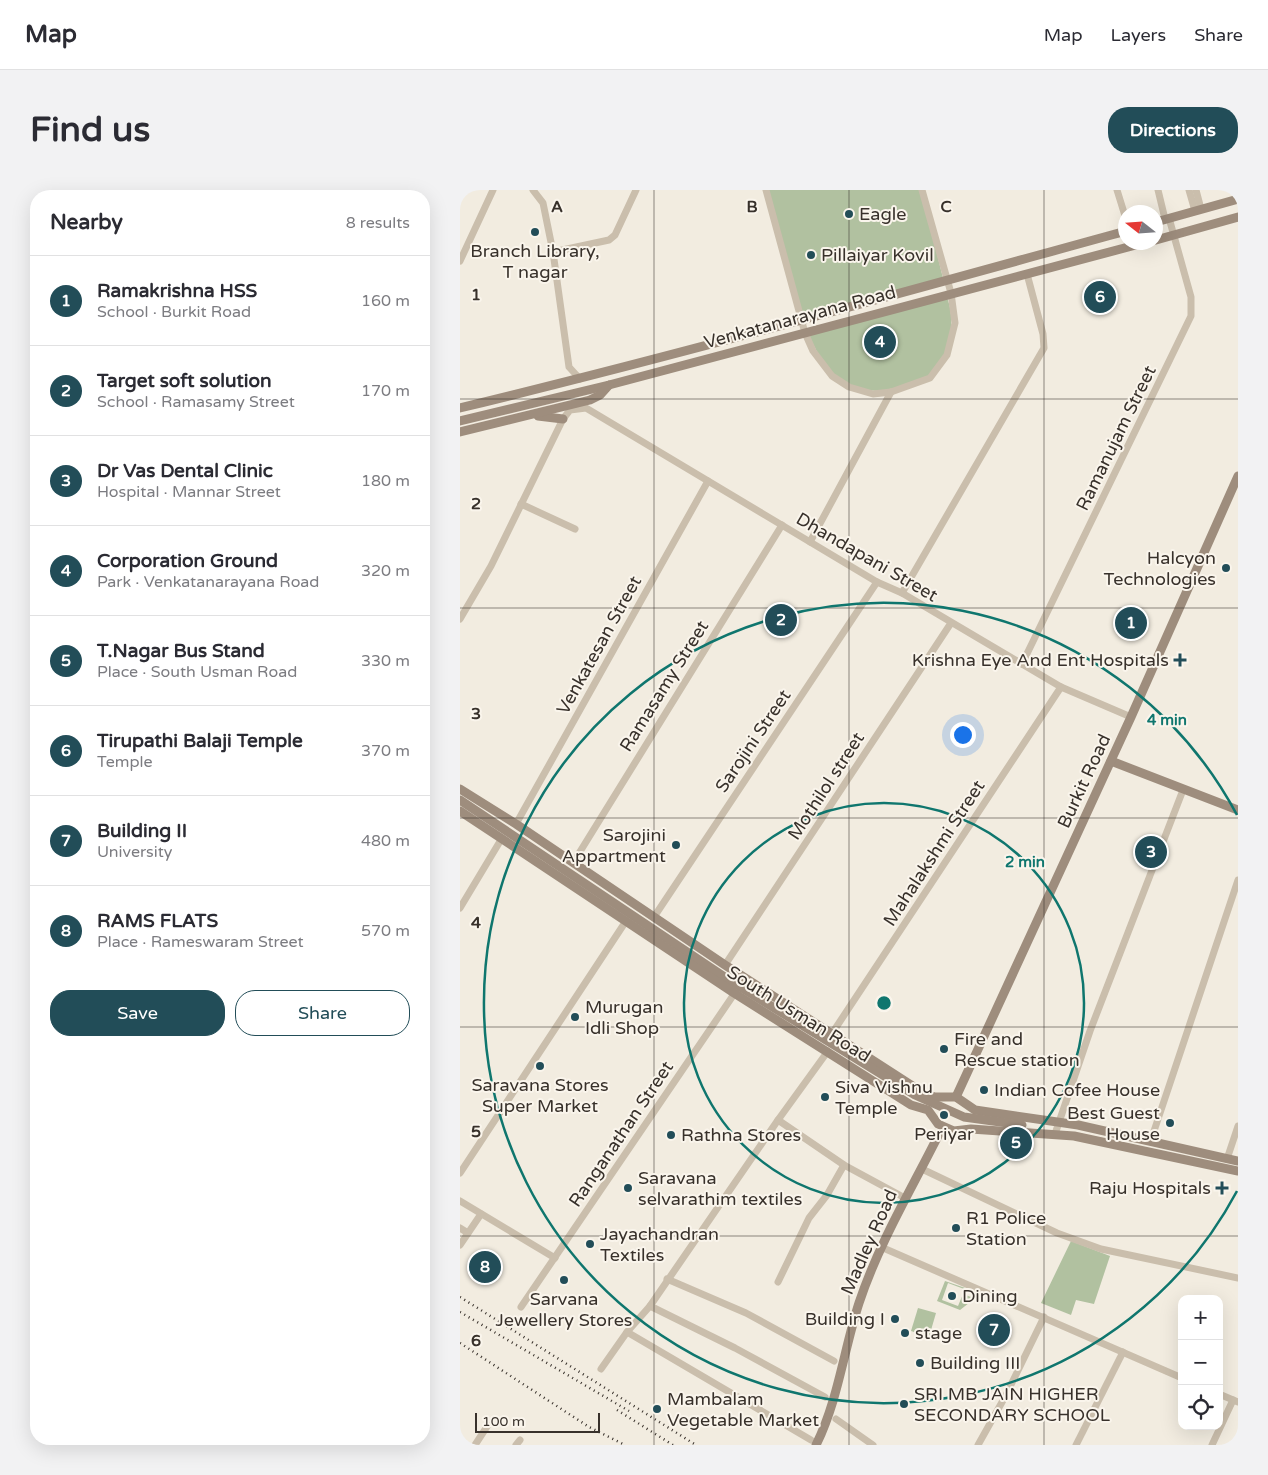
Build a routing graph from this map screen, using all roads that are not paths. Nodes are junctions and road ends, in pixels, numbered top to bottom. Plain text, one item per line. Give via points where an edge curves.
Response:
1 (493, 190) edge
2 (533, 190) edge
3 (636, 190) edge
4 (766, 190) edge
5 (922, 190) edge
6 (1117, 190) edge
7 (1158, 190) edge
8 (1189, 190) edge
9 (1196, 190) edge
10 (1238, 198) edge
11 (1122, 205) edge
12 (1198, 210) junction
13 (1238, 217) edge
14 (1167, 218) junction
15 (1163, 219) edge
16 (1118, 233) edge
17 (1174, 236) junction
18 (1163, 238) edge
19 (1118, 250) edge
20 (553, 252) junction
21 (460, 261) edge
22 (1026, 274) junction
23 (946, 280) junction
24 (951, 293) junction
25 (802, 320) junction
26 (805, 333) junction
27 (580, 379) junction
28 (609, 385) junction
29 (582, 390) junction
30 (891, 392) junction
31 (589, 405) junction
32 (460, 408) edge
33 (530, 416) junction
34 (563, 419) junction
35 (460, 421) edge
36 (460, 432) edge
37 (1238, 476) edge
38 (708, 481) junction
39 (521, 504) junction
40 (782, 526) junction
41 (574, 529) dead end
42 (810, 542) junction
43 (877, 582) junction
44 (902, 593) junction
45 (460, 619) edge
46 (951, 623) junction
47 (1022, 664) junction
48 (1061, 687) junction
49 (1131, 717) junction
50 (1111, 761) junction
51 (460, 789) edge
52 (1183, 790) junction
53 (460, 800) edge
54 (1237, 807) edge
55 (460, 810) edge
56 (496, 823) junction
57 (516, 824) junction
58 (502, 838) junction
59 (573, 863) junction
60 (1238, 880) edge
61 (637, 906) junction
62 (460, 908) edge
63 (654, 918) junction
64 (626, 921) junction
65 (676, 944) junction
66 (725, 965) junction
67 (745, 978) junction
68 (734, 994) junction
69 (832, 1035) junction
70 (828, 1051) junction
71 (935, 1097) junction
72 (956, 1097) junction
73 (911, 1105) junction
74 (928, 1110) junction
75 (976, 1110) junction
76 (778, 1120) junction
77 (1058, 1122) junction
78 (1238, 1126) edge
79 (971, 1128) junction
80 (947, 1129) junction
81 (1055, 1134) junction
82 (1151, 1140) junction
83 (1227, 1159) junction
84 (1238, 1162) edge
85 (844, 1165) junction
86 (1238, 1168) edge
87 (922, 1169) junction
88 (1238, 1172) edge
89 (460, 1173) edge
90 (905, 1198) junction
91 (460, 1201) edge
92 (482, 1214) junction
93 (460, 1228) edge
94 (468, 1233) junction
95 (460, 1245) edge
96 (881, 1247) junction
97 (555, 1258) junction
98 (1238, 1278) edge
99 (667, 1279) junction
100 (778, 1282) dead end
101 (650, 1306) junction
102 (521, 1307) dead end
103 (1044, 1318) junction
104 (627, 1332) junction
105 (1123, 1352) junction
106 (834, 1361) dead end
107 (601, 1369) dead end
108 (1178, 1376) edge
109 (1223, 1396) edge
110 (825, 1397) dead end
111 (1236, 1401) edge
112 (836, 1419) dead end
113 (488, 1425) dead end
114 (814, 1443) edge
115 (475, 1445) edge
116 (873, 1445) edge
117 (978, 1445) edge
118 (1076, 1445) edge
119 (1212, 1445) edge

1 - 21 street
2 - 20 street via 543,203
3 - 20 street via 615,235 609,240
4 - 25 street
5 - 23 street
6 - 11 street
7 - 14 street, Ramanujam Street
8 - 12 street
9 - 12 street
10 - 12 main road
12 - 14 main road
13 - 17 main road
14 - 15 main road
14 - 17 street, Ramanujam Street
16 - 23 main road, Venkatanarayana Road
17 - 18 main road
17 - 47 street, Ramanujam Street via 1191,297 1191,316
19 - 22 main road, Venkatanarayana Road
20 - 27 street via 568,367
22 - 24 main road, Venkatanarayana Road
22 - 44 street via 1044,348
23 - 24 street
23 - 25 main road, Venkatanarayana Road
24 - 26 main road, Venkatanarayana Road
24 - 30 street via 955,322 947,355 930,378
25 - 26 street
25 - 27 main road, Venkatanarayana Road
26 - 28 main road, Venkatanarayana Road
26 - 30 street via 832,376 849,387 874,394
27 - 29 main road
27 - 32 main road, Venkatanarayana Road
28 - 29 main road, Venkatanarayana Road
28 - 31 main road
29 - 31 main road
29 - 35 main road, Venkatanarayana Road
30 - 42 street
31 - 33 main road
31 - 34 street via 570,410
31 - 38 street, Dhandapani Street
33 - 34 main road
33 - 36 main road
34 - 39 street
37 - 49 main road, Burkit Road
38 - 40 street, Dhandapani Street
38 - 57 street, Venkatesan Street
39 - 41 street
39 - 45 street via 491,566
40 - 42 street, Dhandapani Street
40 - 59 street, Ramasamy Street
42 - 43 street, Dhandapani Street
43 - 44 street, Dhandapani Street
43 - 63 street, Sarojini Street
44 - 46 street, Dhandapani Street
46 - 47 street, Dhandapani Street
46 - 66 street, Mothilol street
47 - 48 street, Dhandapani Street
48 - 49 street, Dhandapani Street
48 - 69 street, Mahalakshmi Street
49 - 50 main road, Burkit Road
50 - 52 main road
50 - 72 main road, Burkit Road
51 - 57 main road, South Usman Road
52 - 54 main road
52 - 77 street
53 - 56 main road
55 - 58 main road, South Usman Road
56 - 61 main road via 509,824 631,906
56 - 65 main road
57 - 59 main road, South Usman Road
58 - 62 street
58 - 64 main road, South Usman Road
59 - 61 main road, South Usman Road
60 - 82 street
61 - 63 main road, South Usman Road
63 - 66 main road, South Usman Road
64 - 68 main road, South Usman Road
64 - 89 street
65 - 73 main road via 680,954 880,1079 909,1099
65 - 86 main road, South Usman Road via 915,1095 964,1117 1093,1134
66 - 67 main road, South Usman Road
67 - 68 street, Ranganathan Street
67 - 69 main road, South Usman Road
68 - 70 main road, South Usman Road
68 - 97 street, Ranganathan Street
69 - 71 main road, South Usman Road via 925,1094
70 - 73 main road, South Usman Road
70 - 76 street
71 - 72 main road, South Usman Road
71 - 74 main road
72 - 75 main road
73 - 74 main road, South Usman Road
74 - 80 main road via 938,1124
75 - 77 main road
75 - 79 main road
76 - 85 street
76 - 99 street
77 - 81 street
77 - 82 main road
78 - 83 street
79 - 80 main road via 960,1132
79 - 81 main road
80 - 87 main road, Madley Road via 939,1134
81 - 88 main road
82 - 83 main road
83 - 84 main road
85 - 90 street
85 - 100 street via 809,1218
87 - 90 main road, Madley Road
87 - 98 street via 1057,1233 1101,1249
90 - 96 main road, Madley Road
91 - 92 street
92 - 94 street
92 - 97 street
93 - 94 street
94 - 95 street
96 - 103 street
96 - 114 main road, Madley Road via 860,1301 821,1435
97 - 102 street, Ranganathan Street
99 - 101 street
99 - 106 street via 746,1313
101 - 104 street
101 - 110 street
103 - 105 street
103 - 117 street
104 - 107 street
104 - 114 street
105 - 108 street
105 - 118 street
109 - 111 street
111 - 119 street
112 - 116 street
113 - 115 street

